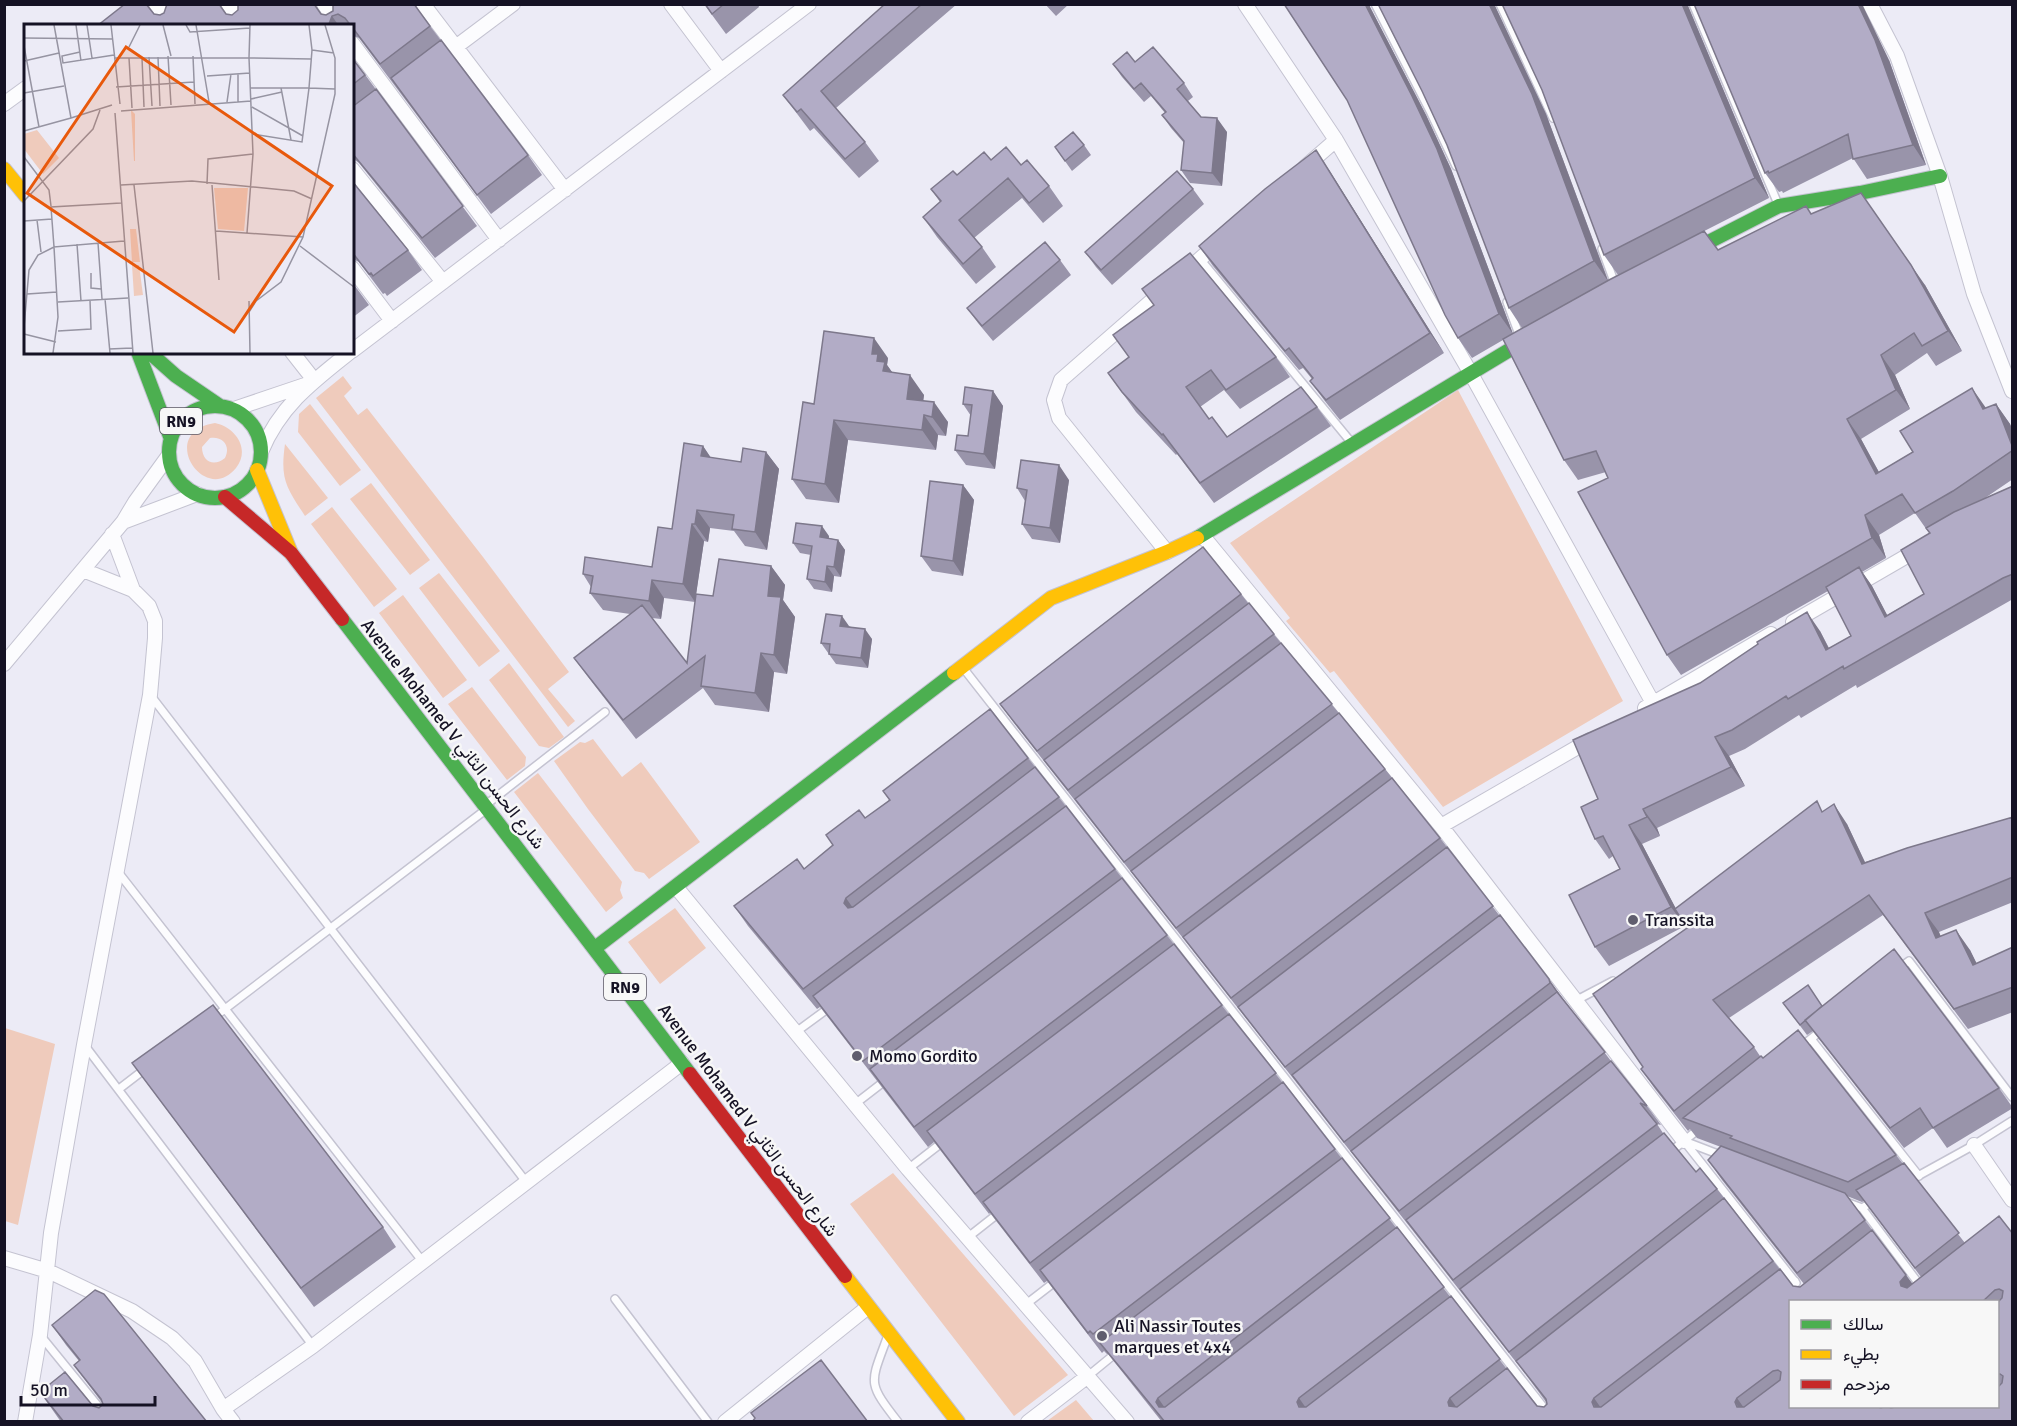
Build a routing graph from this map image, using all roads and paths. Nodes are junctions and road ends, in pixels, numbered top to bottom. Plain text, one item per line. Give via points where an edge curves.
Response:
1 (156, 4) edge
2 (228, 4) edge
3 (324, 4) edge
4 (423, 4) edge
5 (513, 4) edge
6 (671, 4) edge
7 (809, 4) edge
8 (1375, 4) edge
9 (1500, 4) edge
10 (1693, 4) edge
11 (1870, 4) edge
12 (1250, 6) edge
13 (171, 24) edge
14 (242, 24) edge
15 (338, 24) edge
16 (354, 46) edge
17 (455, 47) junction
18 (437, 61) edge
19 (721, 71) junction
20 (24, 89) edge
21 (4, 104) edge
22 (1555, 123) edge
23 (1336, 140) junction
24 (4, 169) edge
25 (354, 171) edge
26 (1294, 176) edge
27 (1940, 176) junction
28 (1461, 178) edge
29 (565, 190) junction
30 (24, 194) edge
31 (1779, 206) junction
32 (1226, 236) edge
33 (499, 240) junction
34 (1601, 245) edge
35 (1678, 258) edge
36 (1200, 259) junction
37 (354, 271) edge
38 (443, 282) junction
39 (1617, 289) edge
40 (1506, 298) edge
41 (392, 321) junction
42 (1541, 331) edge
43 (1522, 342) junction
44 (354, 350) edge
45 (139, 354) edge
46 (151, 354) edge
47 (293, 354) edge
48 (348, 354) edge
49 (1470, 372) junction
50 (312, 382) junction
51 (2013, 391) edge
52 (227, 408) junction
53 (171, 439) junction
54 (1353, 443) junction
55 (261, 452) junction
56 (169, 455) junction
57 (257, 470) junction
58 (197, 494) junction
59 (225, 497) junction
60 (123, 522) junction
61 (112, 534) junction
62 (1202, 535) junction
63 (1930, 542) edge
64 (1167, 552) junction
65 (291, 553) junction
66 (83, 570) junction
67 (133, 590) junction
68 (4, 664) edge
69 (962, 667) junction
70 (150, 695) junction
71 (1653, 703) junction
72 (605, 712) edge
73 (1633, 715) edge
74 (1603, 732) edge
75 (1059, 772) edge
76 (1050, 779) junction
77 (1041, 786) edge
78 (486, 807) junction
79 (1090, 811) edge
80 (1081, 818) junction
81 (1071, 825) edge
82 (1441, 826) junction
83 (117, 872) junction
84 (1147, 882) edge
85 (676, 887) junction
86 (1137, 890) junction
87 (1128, 897) edge
88 (330, 928) junction
89 (595, 948) junction
90 (1198, 948) edge
91 (1189, 955) junction
92 (1180, 963) edge
93 (1891, 975) edge
94 (1618, 978) edge
95 (834, 1004) edge
96 (1571, 1004) junction
97 (224, 1010) junction
98 (215, 1016) edge
99 (1253, 1018) edge
100 (1244, 1025) junction
101 (1828, 1025) edge
102 (796, 1032) junction
103 (1235, 1032) edge
104 (1810, 1040) junction
105 (84, 1045) junction
106 (1792, 1054) edge
107 (154, 1063) edge
108 (682, 1063) junction
109 (893, 1076) edge
110 (1307, 1087) edge
111 (119, 1089) junction
112 (1298, 1094) junction
113 (2013, 1097) edge
114 (1288, 1101) edge
115 (855, 1104) junction
116 (1711, 1119) edge
117 (2013, 1121) edge
118 (955, 1133) edge
119 (1684, 1141) junction
120 (1974, 1145) junction
121 (1665, 1156) edge
122 (1728, 1158) edge
123 (1366, 1162) edge
124 (908, 1169) junction
125 (1357, 1169) junction
126 (1347, 1176) edge
127 (1919, 1176) junction
128 (527, 1183) junction
129 (1900, 1187) edge
130 (1881, 1197) edge
131 (1840, 1200) edge
132 (2013, 1200) edge
133 (1862, 1208) junction
134 (1004, 1209) edge
135 (1739, 1210) junction
136 (1729, 1218) edge
137 (1421, 1232) edge
138 (967, 1238) junction
139 (1412, 1239) junction
140 (1886, 1242) junction
141 (1402, 1246) edge
142 (1878, 1248) edge
143 (4, 1258) edge
144 (423, 1263) junction
145 (48, 1271) junction
146 (1063, 1276) edge
147 (1777, 1295) edge
148 (1927, 1295) edge
149 (615, 1299) dead end
150 (1475, 1300) edge
151 (1025, 1305) junction
152 (868, 1307) junction
153 (1466, 1307) junction
154 (1456, 1314) edge
155 (889, 1333) junction
156 (40, 1335) junction
157 (313, 1346) junction
158 (1125, 1347) edge
159 (1532, 1372) edge
160 (1088, 1376) junction
161 (1522, 1379) junction
162 (1513, 1386) edge
163 (223, 1408) junction
164 (25, 1422) edge
165 (111, 1422) edge
166 (233, 1422) edge
167 (708, 1422) edge
168 (725, 1422) edge
169 (898, 1422) edge
170 (958, 1422) edge
171 (1028, 1422) edge
172 (1127, 1422) edge
173 (1555, 1422) edge

1 - 13 street
2 - 14 street
3 - 15 street
4 - 17 street
5 - 17 street
6 - 19 street
7 - 19 street
8 - 28 lane
9 - 22 lane
10 - 31 lane
11 - 27 street via 1897,56
12 - 23 street
16 - 33 street
17 - 18 street
17 - 29 street
19 - 29 street
20 - 21 street
23 - 26 street
23 - 49 street
24 - 30 main road
25 - 38 street
27 - 31 main road via 1860,194
27 - 51 street via 1974,294
29 - 33 street
31 - 35 main road
32 - 36 street
33 - 38 street
34 - 39 lane
36 - 54 lane
36 - 64 street via 1061,380 1054,400 1059,418
37 - 41 street
38 - 41 street
40 - 43 lane
41 - 44 street
42 - 43 main road
43 - 49 main road
45 - 53 main road, RN9
46 - 52 main road, RN9
47 - 50 street
48 - 50 street
49 - 54 main road
49 - 71 street
50 - 52 street
50 - 55 street via 282,414
52 - 53 main road, RN9 via 204,407 189,414
52 - 55 main road, RN9 via 254,427
53 - 56 main road, RN9
54 - 62 main road
55 - 57 main road
56 - 58 main road, RN9 via 178,478
56 - 60 street
57 - 59 main road via 249,482
57 - 65 main road, Avenue Mohamed V شارع الحسن الثاني / RN9
58 - 59 main road
58 - 60 street
59 - 65 main road, Avenue Mohamed V شارع الحسن الثاني / RN9
60 - 61 street
61 - 66 street
61 - 67 street
62 - 64 main road
62 - 82 street via 1261,617 1405,791
63 - 71 street
64 - 69 main road via 1051,598
65 - 78 main road, Avenue Mohamed V شارع الحسن الثاني / RN9
66 - 67 street
66 - 68 street
67 - 70 street via 149,606 154,621
69 - 76 lane
69 - 85 main road
70 - 83 street
70 - 88 lane
71 - 73 street
72 - 78 lane
74 - 82 street
75 - 76 lane
76 - 77 lane
76 - 80 lane
78 - 88 lane
78 - 89 main road, Avenue Mohamed V شارع الحسن الثاني / RN9
79 - 80 lane
80 - 81 lane
80 - 86 lane
82 - 96 street via 1460,860
83 - 97 lane
83 - 105 street
84 - 86 lane
85 - 89 main road
85 - 102 street
86 - 87 lane
86 - 91 lane
88 - 97 lane
88 - 128 lane
89 - 108 main road, Avenue Mohamed V شارع الحسن الثاني / RN9
90 - 91 lane
91 - 92 lane
91 - 100 lane
93 - 113 lane via 1909,961
94 - 96 lane
95 - 102 lane
96 - 119 street
97 - 98 lane
97 - 144 lane
99 - 100 lane
100 - 103 lane
100 - 112 lane
101 - 104 lane
102 - 115 street
104 - 106 lane
104 - 127 lane
105 - 111 lane
105 - 145 street via 51,1233
107 - 111 lane
108 - 128 street
108 - 152 main road, Avenue Mohamed V شارع الحسن الثاني / RN9
109 - 115 lane
110 - 112 lane
111 - 157 lane
112 - 114 lane
112 - 125 lane
115 - 124 street
116 - 119 lane
117 - 120 lane
118 - 124 lane
119 - 121 lane
119 - 122 lane
119 - 135 lane
120 - 127 lane
120 - 132 street
123 - 125 lane
124 - 138 street
125 - 126 lane
125 - 139 lane
127 - 129 lane
128 - 144 street
130 - 133 lane
131 - 133 lane
133 - 140 lane
134 - 138 lane
135 - 136 lane
135 - 147 lane via 1798,1285
137 - 139 lane
138 - 151 street
139 - 141 lane
139 - 153 lane
140 - 142 lane
140 - 148 lane
143 - 145 street
144 - 157 street
145 - 156 street
145 - 163 street via 132,1311 172,1338 195,1360
146 - 151 lane
149 - 167 lane
150 - 153 lane
151 - 160 street
152 - 155 main road, Avenue Mohamed V شارع الحسن الثاني / RN9
152 - 168 street
153 - 154 lane
153 - 161 lane
155 - 169 lane via 873,1377 874,1387
155 - 170 main road, Avenue Mohamed V شارع الحسن الثاني / RN9
156 - 164 street
156 - 165 lane
157 - 163 street
158 - 160 lane
159 - 161 lane
160 - 171 street
160 - 172 street
161 - 162 lane
161 - 173 lane
163 - 166 street

